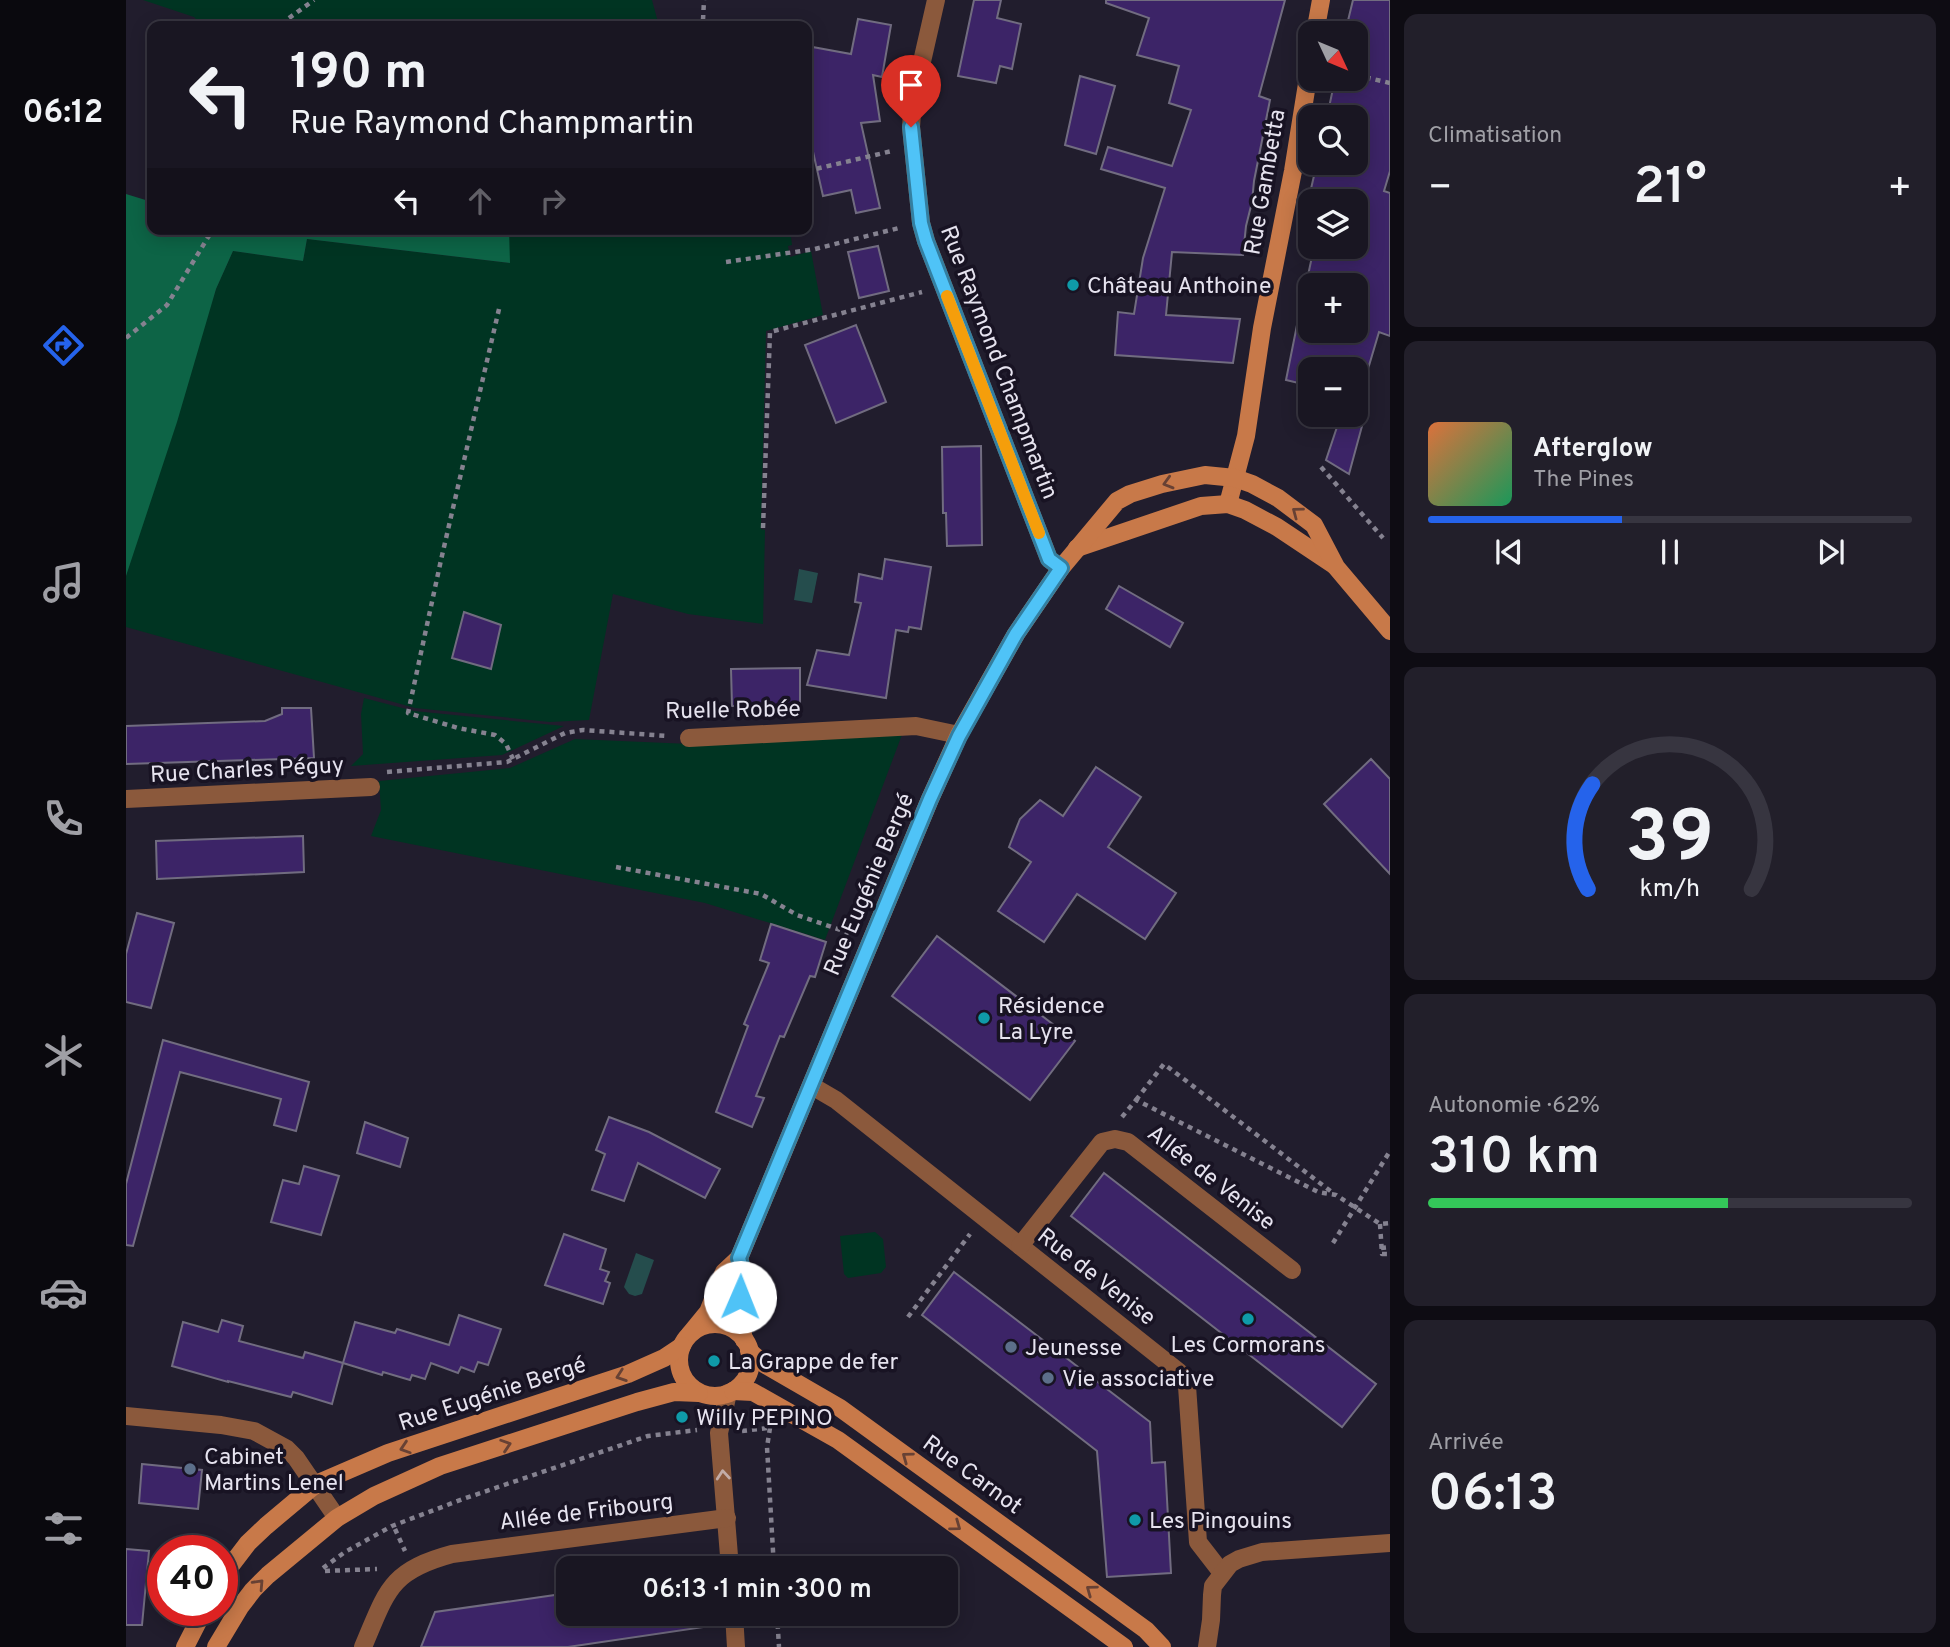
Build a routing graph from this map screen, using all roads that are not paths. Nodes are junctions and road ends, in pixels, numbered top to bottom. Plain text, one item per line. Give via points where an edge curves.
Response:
1 (936, 0) edge
2 (1321, 0) edge
3 (1317, 21) edge
4 (1306, 91) edge
5 (1235, 478) junction
6 (1228, 504) junction
7 (1077, 548) junction
8 (1336, 566) junction
9 (1061, 568) junction
10 (1390, 631) edge
11 (959, 736) junction
12 (689, 738) road end
13 (371, 787) road end
14 (126, 799) edge
15 (811, 1086) junction
16 (1020, 1246) junction
17 (739, 1258) junction
18 (1292, 1270) dead end
19 (686, 1340) junction
20 (746, 1345) junction
21 (731, 1392) junction
22 (699, 1393) junction
23 (126, 1416) edge
24 (316, 1484) junction
25 (337, 1518) junction
26 (727, 1518) junction
27 (1390, 1543) edge
28 (729, 1556) edge
29 (238, 1557) edge
30 (1222, 1573) junction
31 (196, 1626) edge
32 (735, 1626) edge
33 (185, 1647) edge
34 (216, 1647) edge
35 (363, 1647) edge
36 (736, 1647) edge
37 (1124, 1647) edge
38 (1162, 1647) edge
39 (1207, 1647) edge

1 - 9 street, Rue Raymond Champmartin via 911,127 921,223 1049,559
2 - 3 street
4 - 5 street, Rue Gambetta
5 - 6 street, Rue Gambetta
5 -> 7 street, Rue Eugénie Bergé via 1196,476 1130,494 1117,501
8 -> 5 street, Rue Eugénie Bergé via 1314,525 1279,498
6 - 7 street via 1201,506
6 - 8 street via 1277,527
7 - 9 street, Rue Eugénie Bergé
8 - 10 street
9 - 11 street, Rue Eugénie Bergé via 1016,634
11 - 12 street, Ruelle Robée via 916,726
11 - 15 street, Rue Eugénie Bergé
13 - 14 street, Rue Charles Péguy
15 - 16 street, Rue de Venise via 836,1100
15 - 17 street, Rue Eugénie Bergé
16 - 18 street, Allée de Venise via 1102,1142 1115,1139 1128,1142
16 - 30 street, Rue de Venise via 1184,1378 1198,1542
17 - 19 street, Rue Eugénie Bergé via 724,1272 708,1312
17 - 20 street, Rue Eugénie Bergé via 744,1276 740,1317
19 - 20 street via 700,1327 724,1326
19 - 22 street via 679,1359 681,1373
19 -> 24 street, Rue Eugénie Bergé via 664,1358 628,1374 388,1453
20 - 21 street via 748,1374
38 -> 20 street, Rue Carnot via 1146,1630 840,1408 764,1363
21 - 22 street
26 -> 21 street via 719,1433
21 -> 37 street via 753,1392 838,1440
25 -> 22 street via 440,1466 637,1402 674,1392
23 - 24 street via 254,1431 287,1449
24 - 25 street
24 - 29 street, Rue Eugénie Bergé
34 -> 25 street via 253,1590
26 - 28 street
26 - 35 street, Allée de Fribourg via 452,1553 413,1567 401,1577 385,1596
27 - 30 street via 1262,1552 1239,1559
30 - 39 street via 1213,1586
31 - 33 street
32 - 36 street

